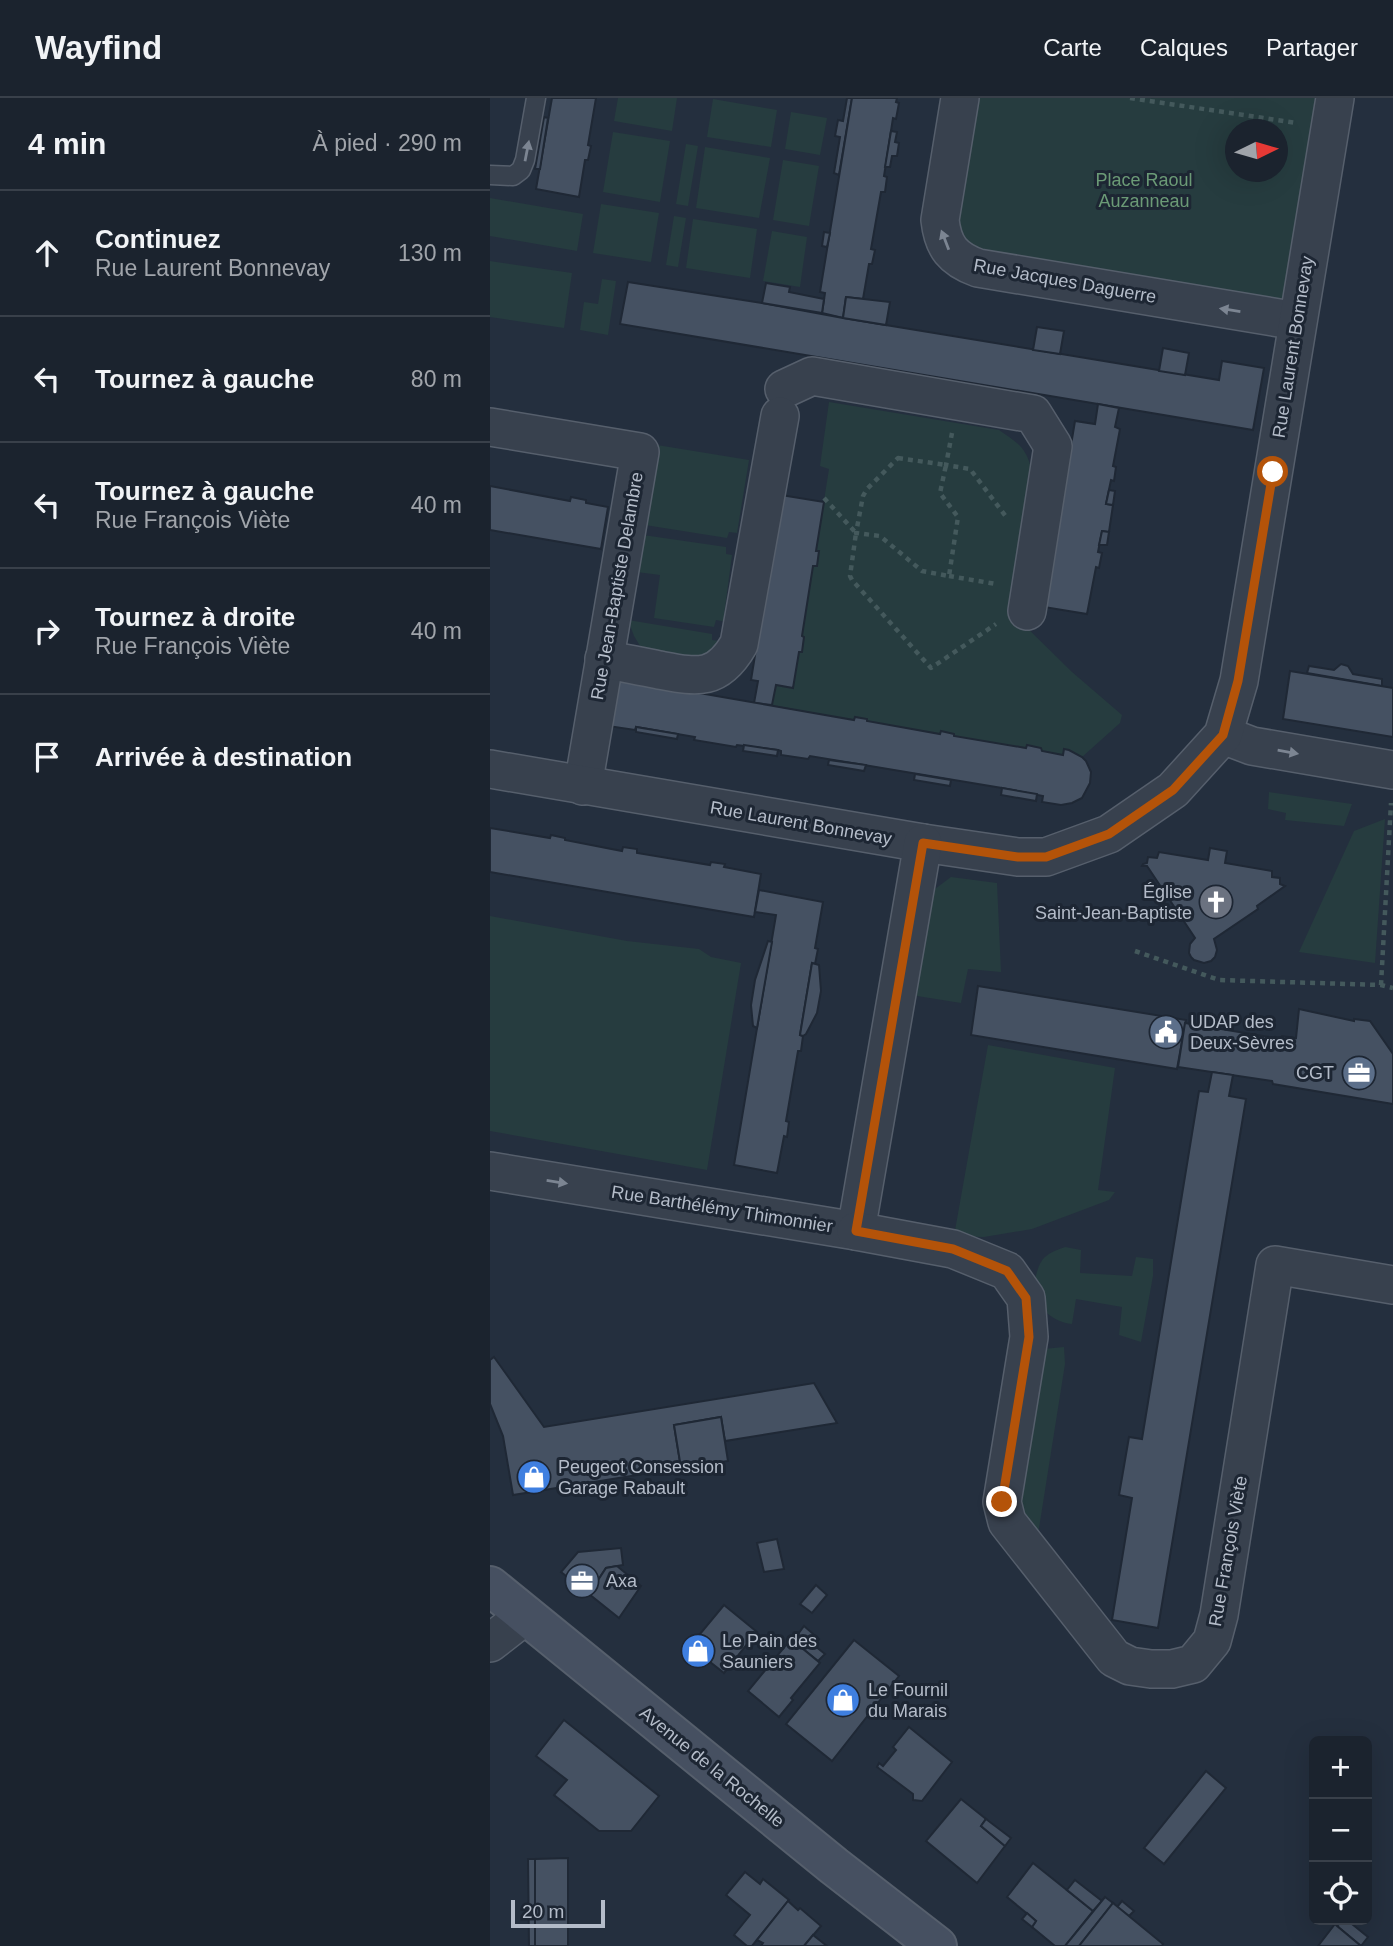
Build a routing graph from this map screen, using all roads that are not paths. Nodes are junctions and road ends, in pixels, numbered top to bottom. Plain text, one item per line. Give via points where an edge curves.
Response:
1 (536, 98) edge
2 (960, 98) edge
3 (1335, 98) edge
4 (490, 175) edge
5 (1297, 321) junction
6 (490, 427) edge
7 (1023, 595) road end
8 (604, 659) junction
9 (1223, 735) junction
10 (490, 769) edge
11 (1392, 783) edge
12 (583, 786) junction
13 (923, 843) junction
14 (490, 1171) edge
15 (856, 1231) junction
16 (1393, 1284) edge
17 (490, 1586) edge
18 (526, 1615) junction
19 (490, 1643) edge
20 (937, 1946) edge

4 -> 1 lane via 513,176 521,170
5 -> 2 street, Rue Jacques Daguerre via 964,263 942,236 940,220
3 - 5 street, Rue Laurent Bonnevay
5 - 9 street, Rue Laurent Bonnevay via 1238,681
6 - 8 street, Rue Jean-Baptiste Delambre via 640,452
7 - 8 street via 1053,446 1033,414 812,376 782,402 740,644 730,660 695,676
8 - 12 street, Rue Jean-Baptiste Delambre
9 -> 11 street
9 - 13 street, Rue Laurent Bonnevay via 1173,790 1109,834 1071,848 1046,857 1018,857
10 - 12 street, Rue Laurent Bonnevay
12 - 13 street, Rue Laurent Bonnevay
13 - 15 street, Rue Barthélémy Thimonnier
14 -> 15 street, Rue Barthélémy Thimonnier
15 - 16 street, Rue François Viète via 953,1249 1007,1271 1026,1298 1029,1337 1002,1502 1007,1522 1114,1658 1152,1669 1192,1664 1212,1641 1275,1265
17 - 18 main road, Avenue de la Rochelle
18 - 19 street
18 - 20 main road, Avenue de la Rochelle

